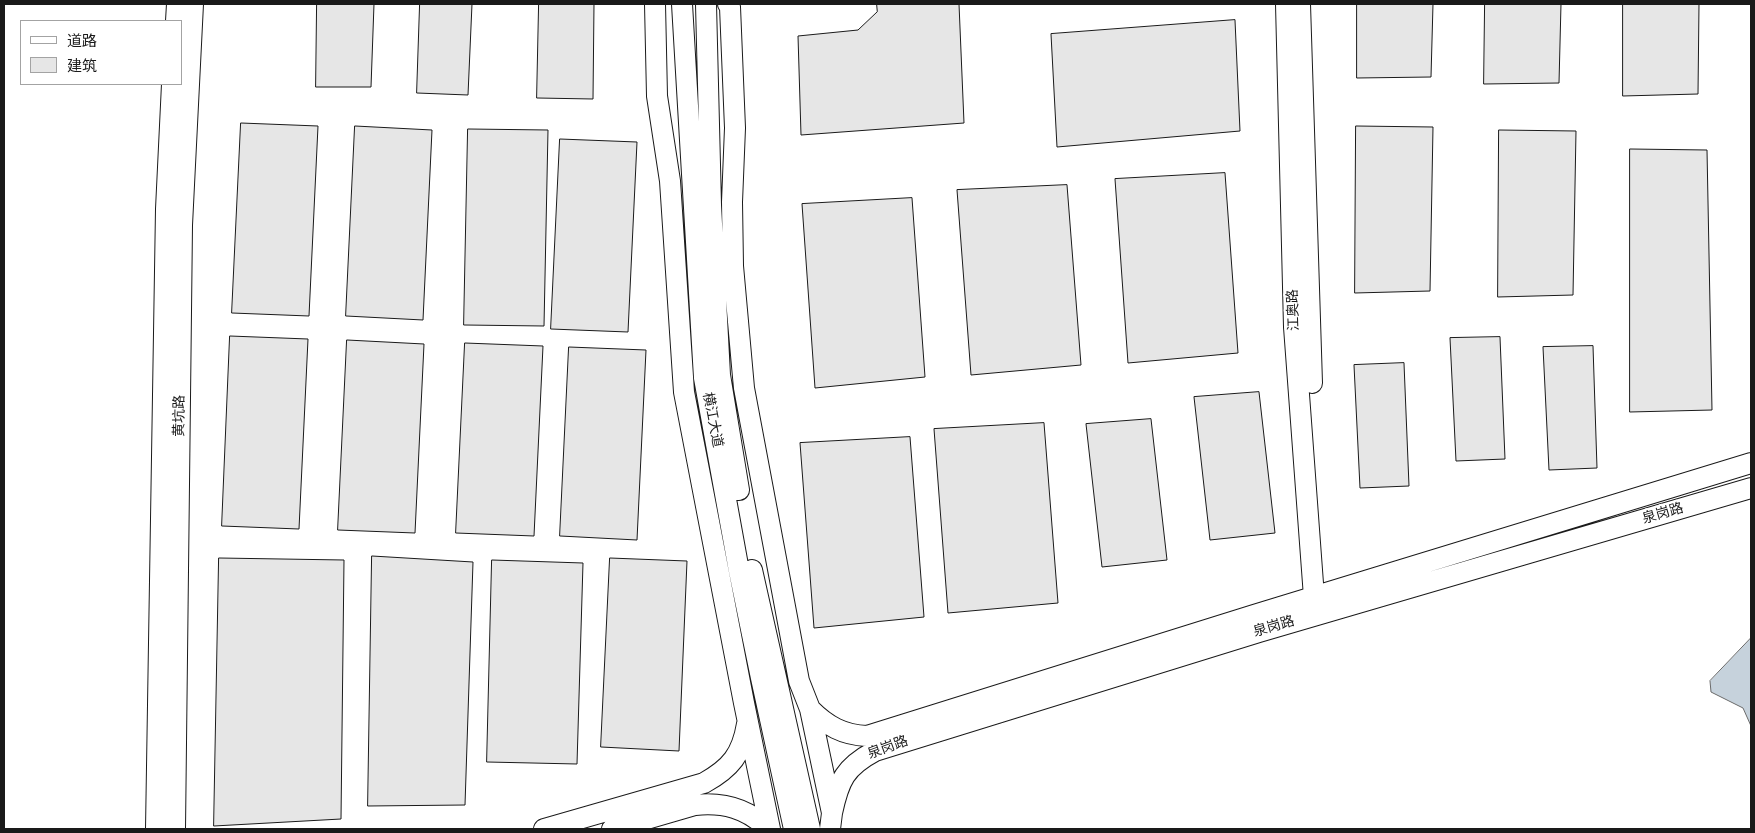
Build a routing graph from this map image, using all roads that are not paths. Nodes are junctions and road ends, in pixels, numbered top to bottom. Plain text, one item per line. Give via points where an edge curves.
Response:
1 (177, 4) edge
2 (193, 4) edge
3 (655, 4) edge
4 (682, 4) edge
5 (706, 4) edge
6 (728, 4) edge
7 (1286, 4) edge
8 (1300, 4) edge
9 (176, 20) edge
10 (172, 85) edge
11 (1751, 463) edge
12 (1751, 488) edge
13 (1323, 604) junction
14 (795, 662) junction
15 (768, 672) junction
16 (740, 683) junction
17 (810, 709) junction
18 (747, 720) junction
19 (873, 743) junction
20 (692, 797) junction
21 (831, 821) edge
22 (156, 829) edge
23 (175, 829) edge
24 (544, 829) edge
25 (612, 829) edge
26 (769, 829) edge
27 (794, 829) edge
28 (810, 829) edge

1 - 9 street
2 - 23 street, 黄坑路 via 182,225
3 - 16 street via 657,96 670,181 684,392
4 - 15 street, 横江大道 via 704,378
5 - 15 street, 横江大道 via 711,205 720,375
6 - 14 street via 735,128 733,266 744,388
7 - 13 street, 江奥路 via 1294,327
8 - 13 street, 江奥路 via 1310,355
10 - 22 street, 黄坑路 via 166,219
11 - 13 street, 泉岗路
12 - 13 street, 泉岗路
13 - 19 street, 泉岗路
14 - 15 street
14 - 17 street
15 - 16 street
15 - 27 street, 横江大道
15 - 28 street, 横江大道
16 - 18 street
17 - 19 street, 泉岗路 via 834,728
17 - 21 street
18 - 20 street via 744,740 737,755 727,768 704,783
18 - 26 street
19 - 21 street, 泉岗路 via 844,775 837,788
20 - 24 street
20 - 25 street
20 - 26 street via 735,807

